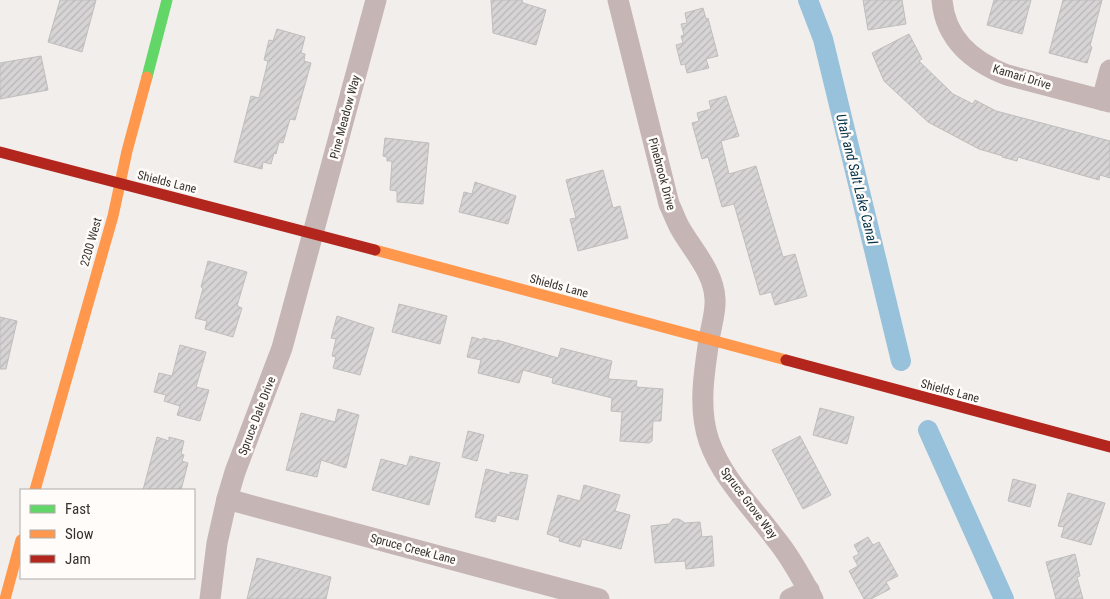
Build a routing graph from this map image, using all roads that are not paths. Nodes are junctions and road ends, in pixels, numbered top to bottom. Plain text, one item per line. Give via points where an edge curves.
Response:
1 (166, 0) edge
2 (376, 0) edge
3 (618, 0) edge
4 (942, 0) edge
5 (1110, 70) edge
6 (1106, 101) edge
7 (0, 152) edge
8 (119, 184) junction
9 (313, 234) junction
10 (709, 340) junction
11 (1110, 448) edge
12 (35, 489) edge
13 (227, 499) junction
14 (20, 543) edge
15 (542, 592) edge
16 (4, 594) edge
17 (804, 596) edge
18 (210, 599) edge
19 (599, 599) edge

1 - 8 main road, 2200 West
2 - 9 street, Pine Meadow Way
3 - 10 street, Pinebrook Drive via 669,204 712,282 716,298
4 - 6 street, Kamari Drive via 947,24 956,40 979,62 1007,75
5 - 6 street
7 - 8 main road, Shields Lane
8 - 9 main road, Shields Lane
8 - 12 main road, 2200 West via 113,216
9 - 10 main road, Shields Lane
9 - 13 street, Spruce Dale Drive via 282,348
10 - 11 main road, Shields Lane
10 - 17 street, Spruce Grove Way via 702,398 709,441 732,483 777,539
13 - 15 street, Spruce Creek Lane
13 - 18 street, Spruce Dale Drive
14 - 16 main road
15 - 19 street, Spruce Creek Lane

